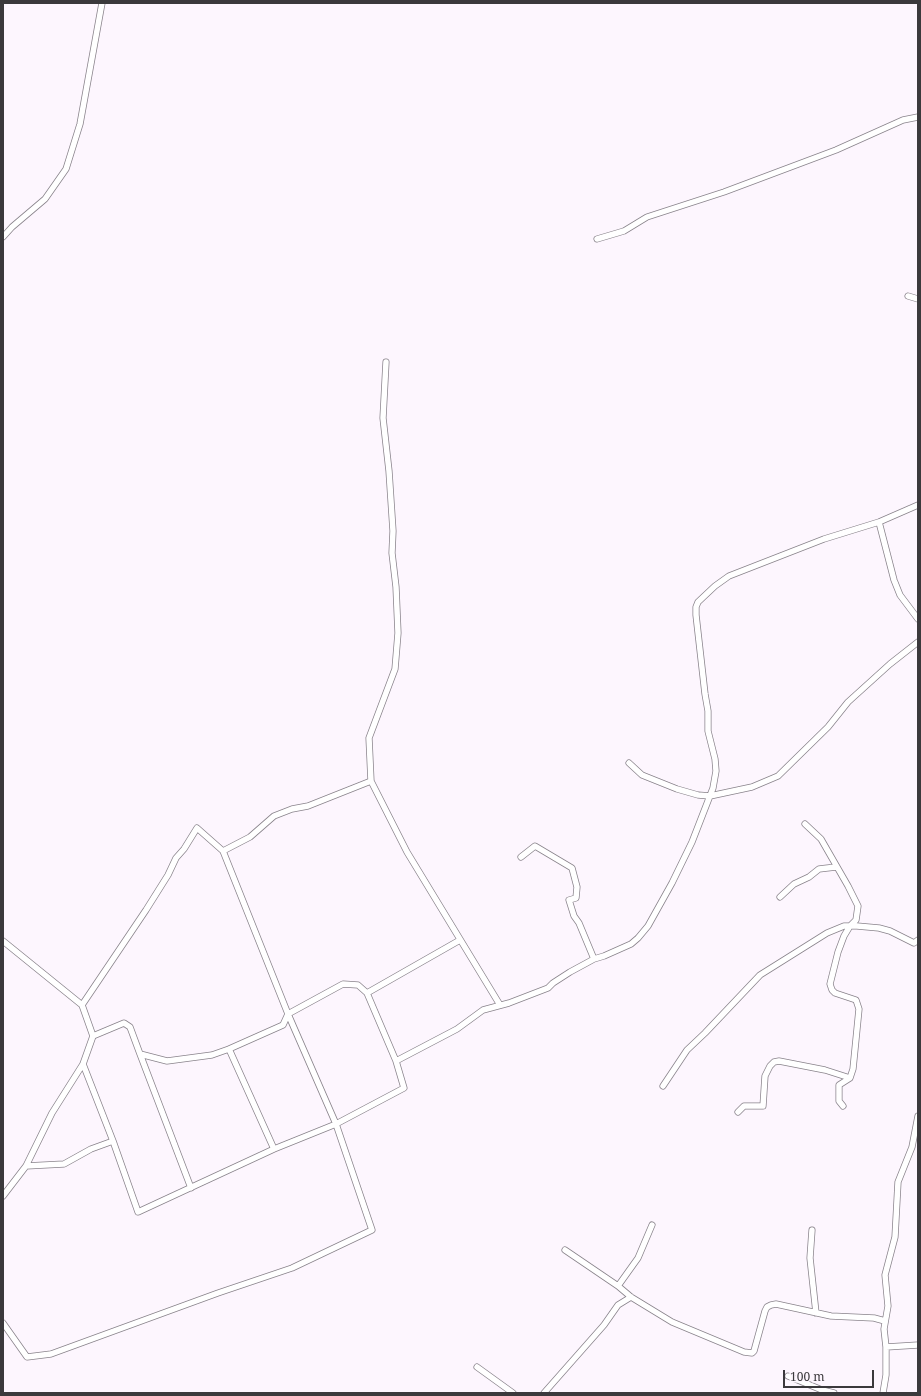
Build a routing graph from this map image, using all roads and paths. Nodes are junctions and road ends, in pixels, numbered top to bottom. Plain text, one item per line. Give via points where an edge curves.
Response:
1 (102, 3) edge
2 (918, 117) edge
3 (3, 237) edge
4 (597, 239) dead end
5 (908, 296) dead end
6 (918, 299) edge
7 (386, 362) dead end
8 (918, 505) edge
9 (879, 522) junction
10 (918, 619) edge
11 (918, 642) edge
12 (629, 764) dead end
13 (371, 780) junction
14 (710, 796) junction
15 (805, 824) dead end
16 (223, 851) junction
17 (521, 857) dead end
18 (836, 867) junction
19 (780, 897) dead end
20 (850, 926) junction
21 (460, 940) junction
22 (918, 940) edge
23 (3, 941) edge
24 (594, 959) junction
25 (366, 993) junction
26 (82, 1005) junction
27 (500, 1005) junction
28 (288, 1014) junction
29 (93, 1036) junction
30 (229, 1049) junction
31 (140, 1054) junction
32 (396, 1061) junction
33 (83, 1064) junction
34 (850, 1078) junction
35 (663, 1086) dead end
36 (843, 1106) dead end
37 (738, 1112) dead end
38 (918, 1116) edge
39 (336, 1124) junction
40 (113, 1142) junction
41 (274, 1149) junction
42 (26, 1166) junction
43 (191, 1188) junction
44 (3, 1196) edge
45 (652, 1224) dead end
46 (812, 1230) dead end
47 (565, 1250) dead end
48 (618, 1286) junction
49 (631, 1297) junction
50 (816, 1313) junction
51 (885, 1321) junction
52 (3, 1323) edge
53 (918, 1345) edge
54 (886, 1347) junction
55 (477, 1367) dead end
56 (788, 1376) dead end
57 (513, 1393) edge
58 (544, 1393) edge
59 (834, 1393) edge
60 (883, 1393) edge

1 - 3 street via 80,124 66,169 45,199
2 - 4 street via 903,120 836,150 724,192 647,217 624,231
5 - 6 street
7 - 13 street via 383,418 389,471 398,633 395,669 369,738
8 - 9 street
9 - 10 street via 900,595
9 - 14 street via 729,576 698,602 696,615 708,711 708,731 716,772
11 - 14 street via 848,702 828,727 778,776 752,787
12 - 14 street via 642,775 664,784
13 - 16 street via 308,806 274,816 250,837
13 - 21 street via 407,852
14 - 24 street via 679,870 648,926 631,944
15 - 18 street via 821,839
16 - 26 street via 197,828
16 - 28 street
17 - 24 street via 534,846 572,868 577,887 576,898 569,900
18 - 19 street via 819,869 794,884
18 - 20 street via 858,906 856,920
20 - 22 street via 879,928 914,943
20 - 34 street via 838,952 830,984 835,993 856,1000 860,1009 854,1069
20 - 35 street via 827,933 760,975 687,1050
21 - 25 street
21 - 27 street
23 - 26 street
24 - 27 street via 548,988
25 - 28 street via 358,985 343,984
25 - 32 street
26 - 29 street
27 - 32 street via 483,1010 457,1029
28 - 30 street via 283,1025
28 - 39 street
29 - 31 street via 124,1023 130,1027
29 - 33 street
30 - 31 street via 212,1055 168,1061
30 - 41 street
31 - 43 street
32 - 39 street via 404,1088
33 - 40 street
33 - 42 street via 52,1112
34 - 36 street via 839,1084 839,1101
34 - 37 street via 825,1070 774,1062 765,1076 763,1106 744,1106
38 - 51 street via 912,1147 897,1189 895,1237 885,1275 888,1306
39 - 41 street
39 - 52 street via 372,1230 292,1268 50,1354 27,1357
40 - 42 street via 91,1149 64,1164
40 - 43 street via 138,1212
41 - 43 street
42 - 44 street
45 - 48 street via 638,1258
46 - 50 street via 810,1258
47 - 48 street
48 - 49 street
49 - 50 street via 672,1322 748,1353 754,1351 767,1307 776,1304
49 - 58 street via 618,1305 604,1325
50 - 51 street
51 - 54 street
53 - 54 street
54 - 60 street
55 - 57 street
56 - 59 street

